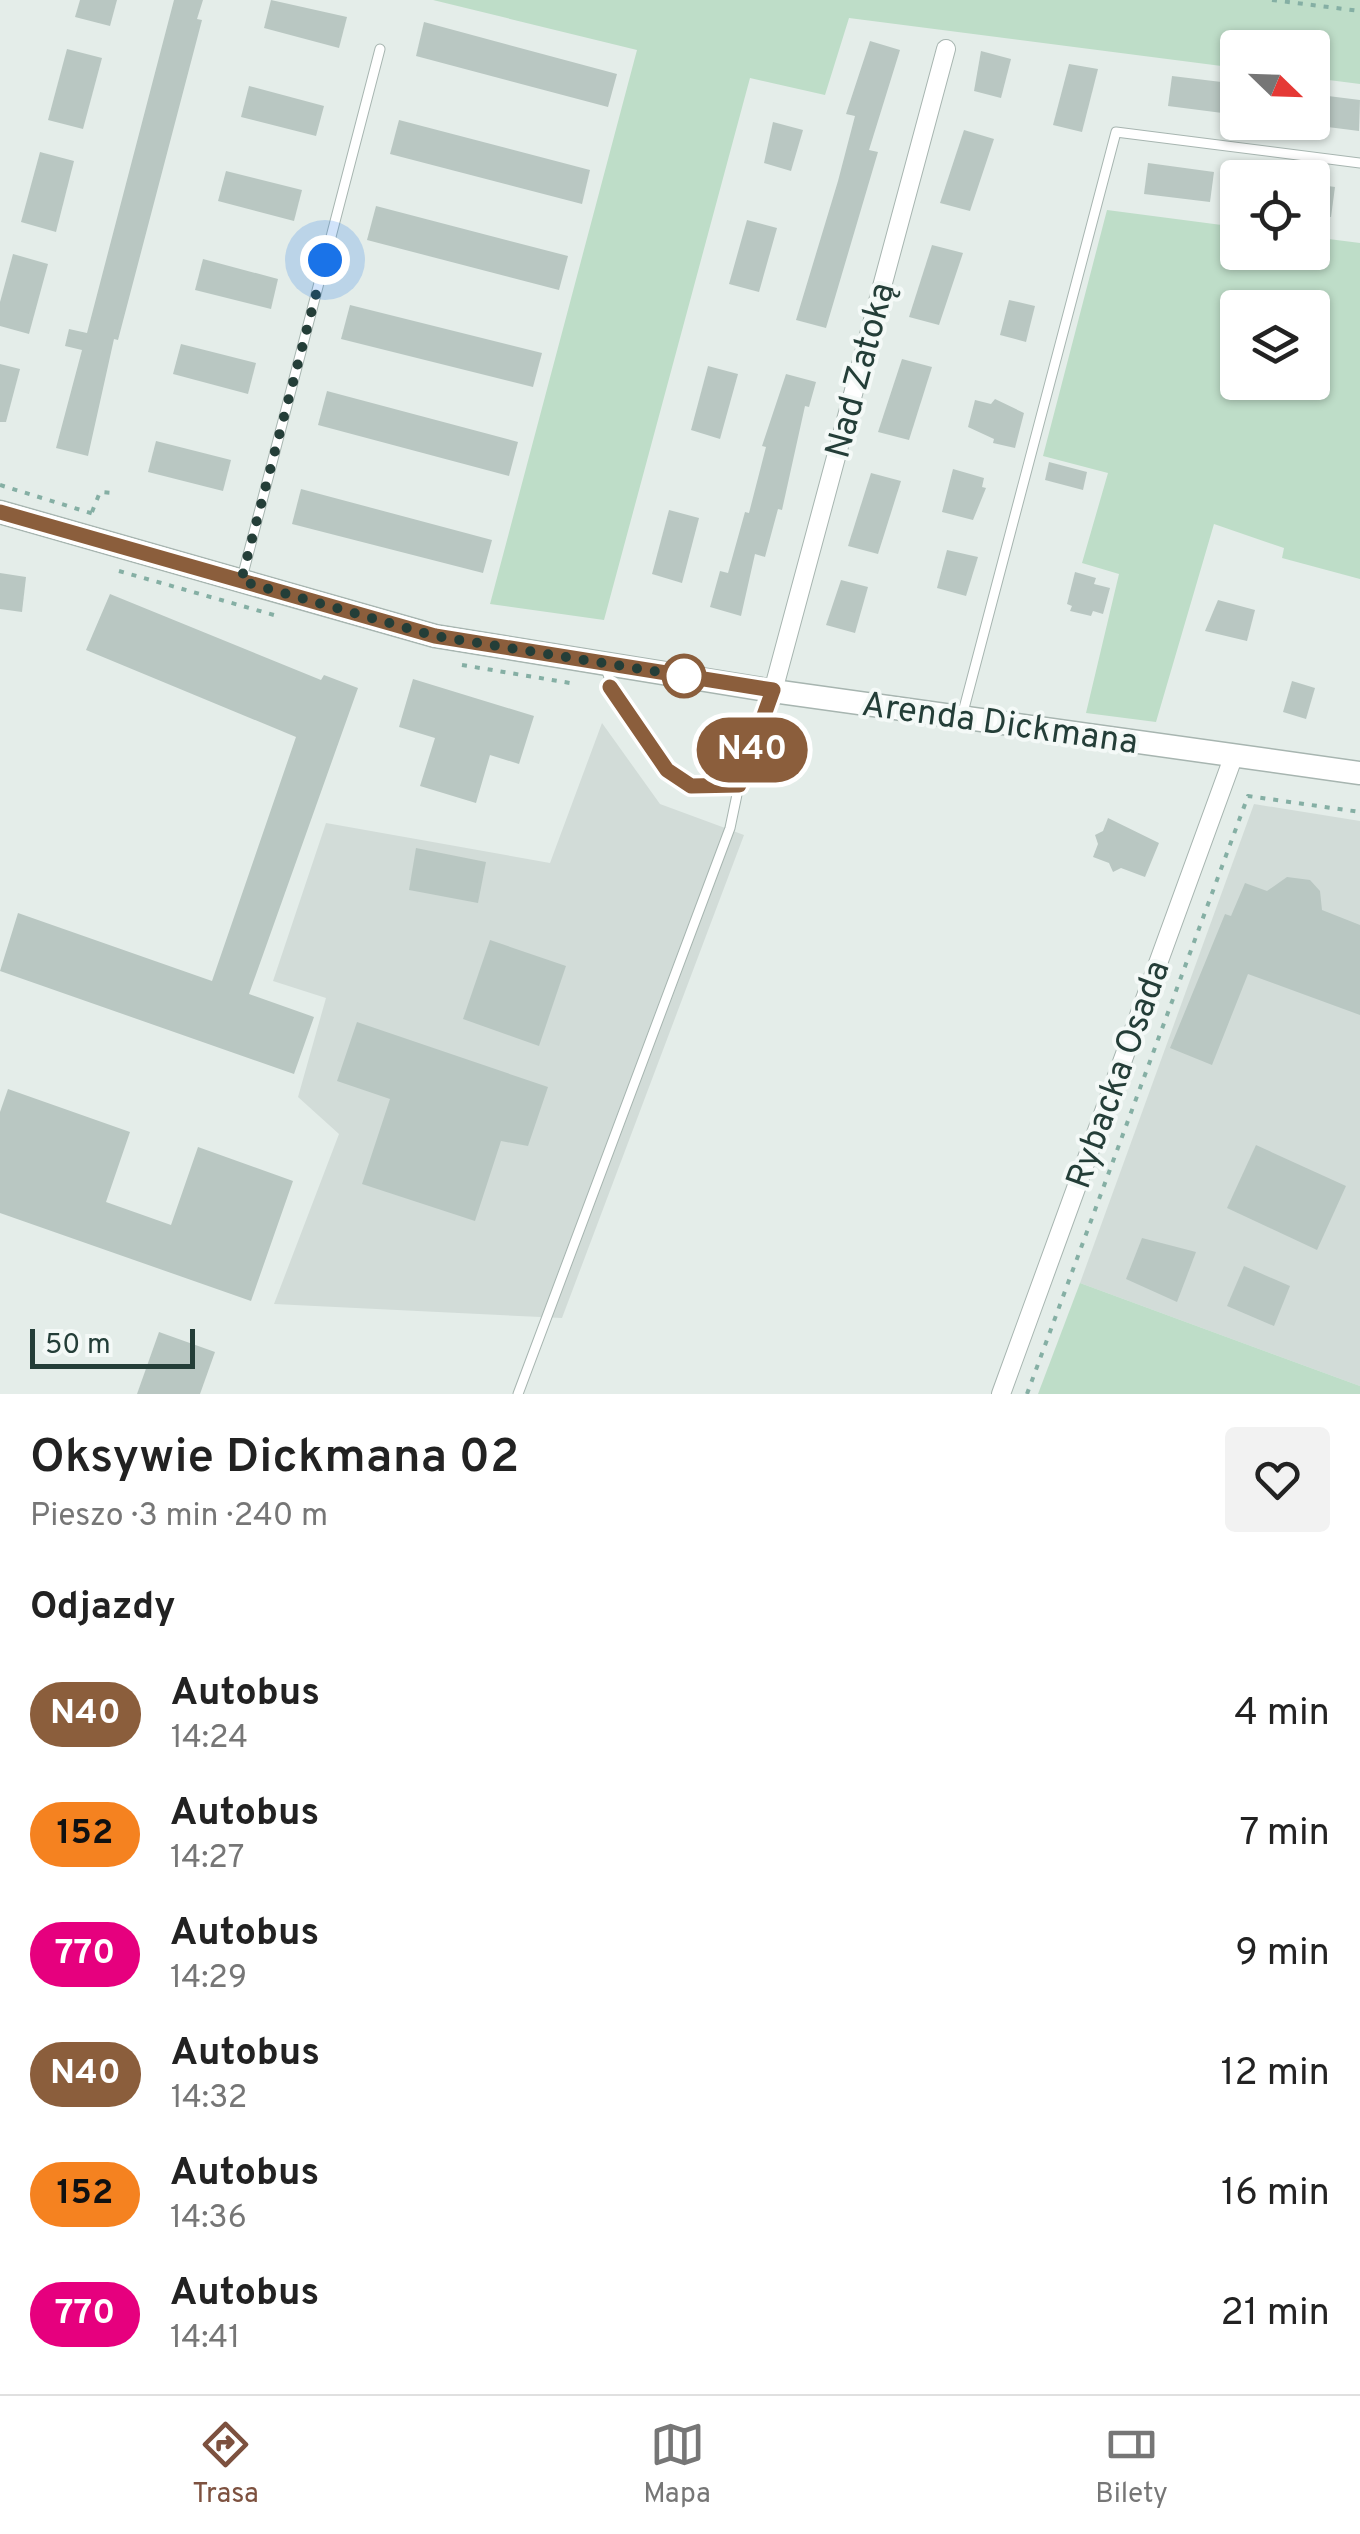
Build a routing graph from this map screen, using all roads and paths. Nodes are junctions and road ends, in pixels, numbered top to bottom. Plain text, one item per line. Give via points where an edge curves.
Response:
1 (1272, 0) edge
2 (1350, 0) edge
3 (1348, 10) junction
4 (1360, 11) edge
5 (380, 49) dead end
6 (946, 49) dead end
7 (1360, 164) edge
8 (0, 485) edge
9 (113, 493) dead end
10 (0, 512) edge
11 (92, 512) junction
12 (103, 519) dead end
13 (241, 581) junction
14 (606, 664) junction
15 (773, 690) junction
16 (962, 716) junction
17 (1234, 755) junction
18 (1360, 773) edge
19 (1266, 783) dead end
20 (739, 785) junction
21 (1264, 798) junction
22 (1360, 812) edge
23 (518, 1394) edge
24 (1002, 1394) edge
25 (1027, 1394) edge

1 - 3 path
2 - 3 path
3 - 4 path
5 - 13 lane
6 - 15 street, Nad Zatoką
7 - 16 lane via 1116,132
8 - 11 path
9 - 11 path via 100,492
10 - 13 street, Arenda Dickmana
11 - 12 path
13 - 14 street, Arenda Dickmana via 435,636
14 - 15 street, Arenda Dickmana
14 - 20 lane via 610,687 667,770 691,786
15 - 16 street, Arenda Dickmana
15 - 20 lane
16 - 17 street, Arenda Dickmana
17 - 18 street, Arenda Dickmana
17 - 24 street, Rybacka Osada
19 - 21 path
20 - 23 lane via 730,828
21 - 22 path
21 - 25 path via 1248,796

